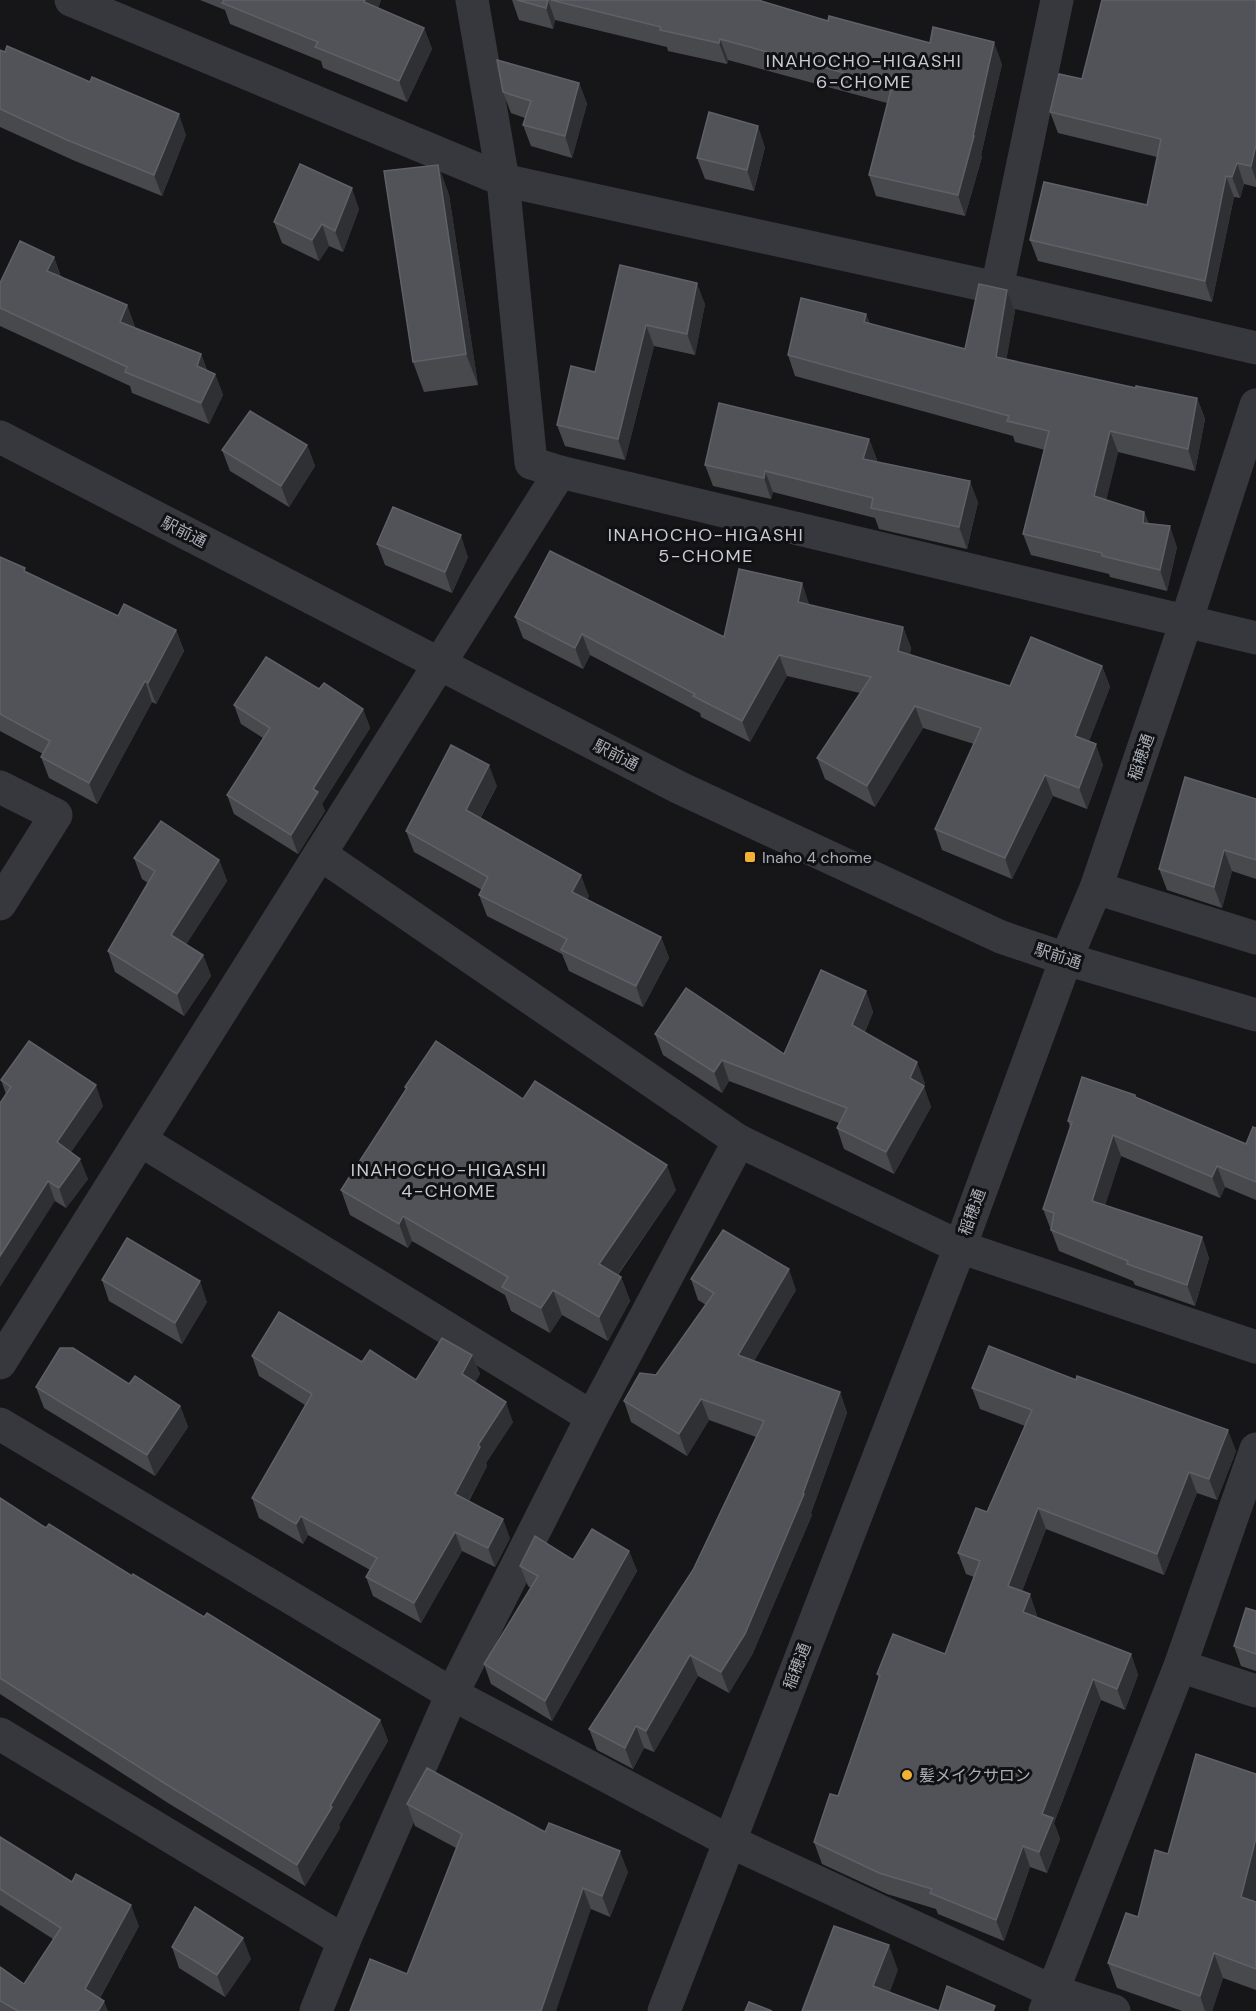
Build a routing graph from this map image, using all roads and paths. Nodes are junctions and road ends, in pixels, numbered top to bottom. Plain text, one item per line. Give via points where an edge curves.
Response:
1 (71, 0) edge
2 (472, 0) edge
3 (1057, 0) edge
4 (503, 180) junction
5 (998, 288) junction
6 (1256, 348) edge
7 (1256, 405) edge
8 (0, 437) edge
9 (560, 472) junction
10 (1186, 622) junction
11 (1256, 638) edge
12 (439, 664) junction
13 (0, 787) edge
14 (320, 854) junction
15 (1096, 888) junction
16 (0, 904) edge
17 (1256, 938) edge
18 (1066, 959) junction
19 (1256, 1016) edge
20 (140, 1140) junction
21 (739, 1141) junction
22 (960, 1247) junction
23 (1256, 1347) edge
24 (0, 1363) edge
25 (592, 1417) junction
26 (0, 1425) edge
27 (1256, 1449) edge
28 (1180, 1666) junction
29 (1256, 1691) edge
30 (452, 1694) junction
31 (0, 1734) edge
32 (729, 1841) junction
33 (344, 1941) junction
34 (1048, 2001) edge
35 (316, 2011) edge
36 (664, 2011) edge
37 (1114, 2011) edge

1 - 4 street
2 - 4 street
3 - 5 street
4 - 5 street
4 - 9 street via 531,463
5 - 6 street
7 - 10 street, 稲穂通
8 - 12 street, 駅前通
9 - 10 street
9 - 12 street
10 - 11 street
10 - 15 street, 稲穂通
12 - 14 street
12 - 18 street, 駅前通 via 680,788 1001,937
13 - 16 street via 56,815
14 - 20 street
14 - 21 street
15 - 17 street
15 - 18 street, 稲穂通
18 - 19 street, 駅前通
18 - 22 street, 稲穂通
20 - 24 street
20 - 25 street
21 - 22 street
21 - 25 street
22 - 23 street
22 - 32 street, 稲穂通
25 - 30 street
26 - 30 street
27 - 28 street
28 - 29 street
28 - 34 street
30 - 32 street
30 - 33 street
31 - 33 street
32 - 34 street
32 - 36 street, 稲穂通
33 - 35 street
34 - 37 street

